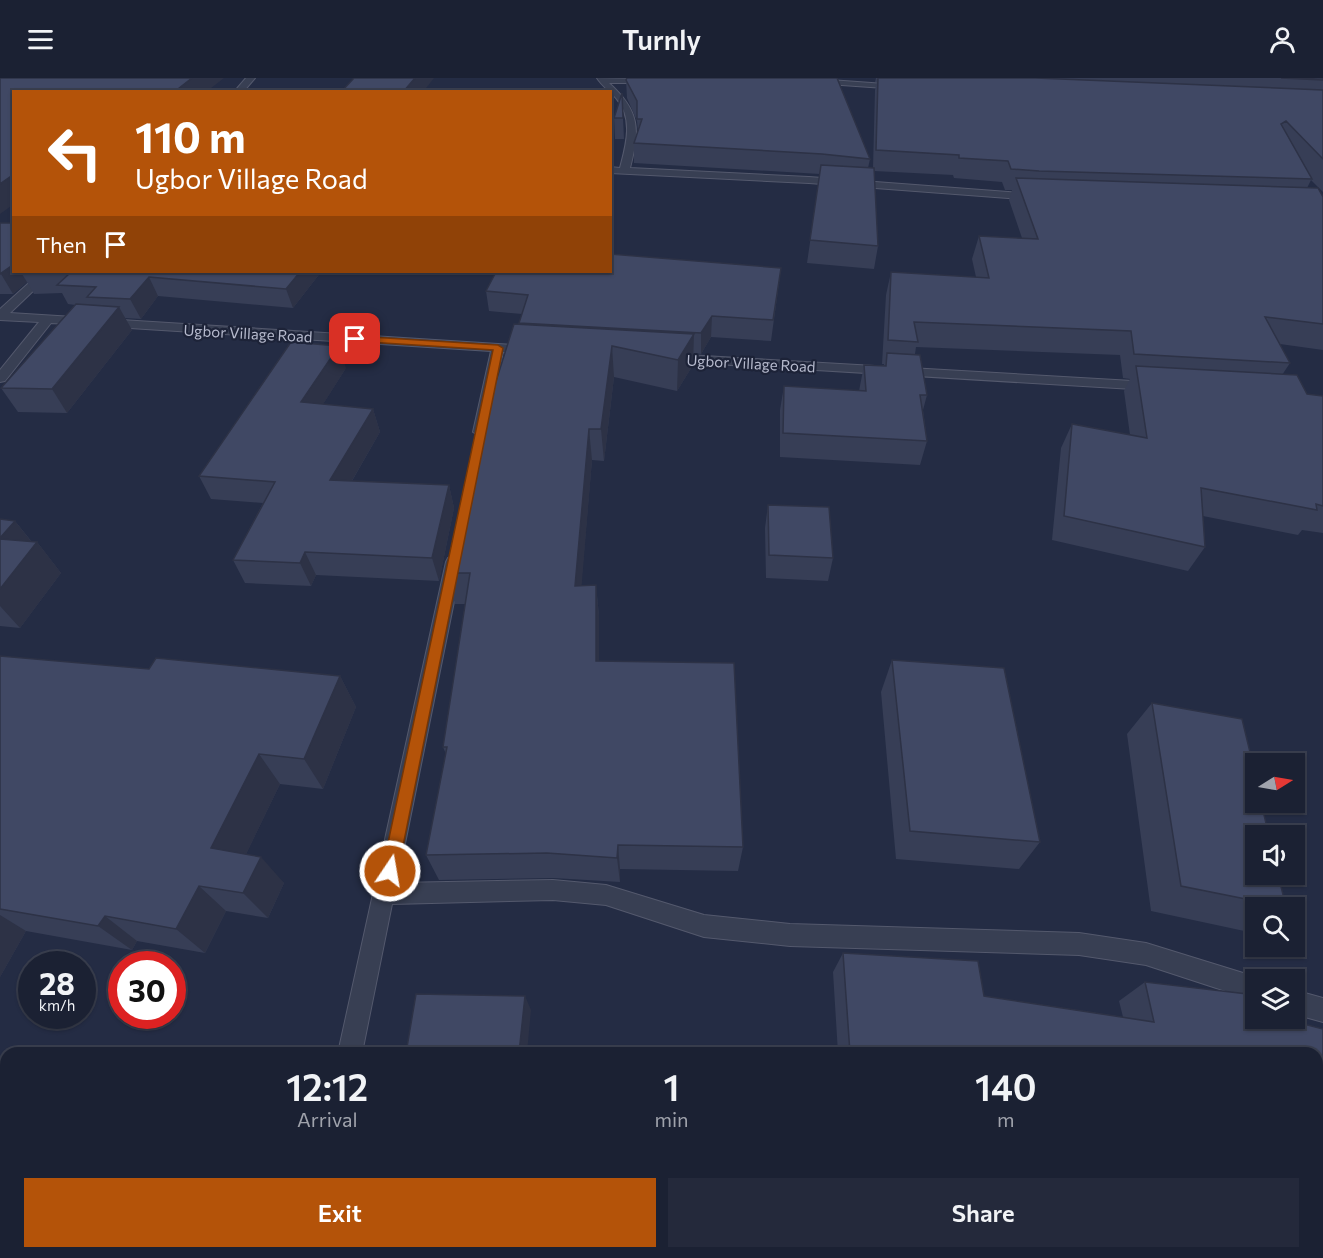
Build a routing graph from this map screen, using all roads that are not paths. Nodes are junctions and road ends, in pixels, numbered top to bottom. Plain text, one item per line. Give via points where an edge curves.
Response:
1 (251, 78) edge
2 (601, 79) edge
3 (835, 79) edge
4 (661, 81) edge
5 (802, 81) edge
6 (911, 87) edge
7 (240, 90) edge
8 (612, 170) edge
9 (624, 171) junction
10 (1044, 198) edge
11 (46, 273) edge
12 (0, 316) edge
13 (47, 320) junction
14 (498, 348) junction
15 (546, 351) edge
16 (653, 357) edge
17 (0, 378) edge
18 (1168, 387) edge
19 (476, 452) edge
20 (457, 545) edge
21 (385, 894) junction
22 (1245, 986) edge
23 (1305, 1005) edge
24 (1323, 1010) edge
25 (351, 1047) edge

1 - 7 street
2 - 4 street
2 - 9 street via 621,98 631,115 634,133
3 - 5 street
3 - 6 street via 855,85
8 - 9 street
9 - 10 street via 798,179
11 - 12 street
12 - 13 street, Ugbor Village Road
13 - 14 street, Ugbor Village Road
13 - 17 street
14 - 15 street, Ugbor Village Road
14 - 19 street
16 - 18 street, Ugbor Village Road
20 - 21 street
21 - 22 street via 553,890 606,895 704,926 790,935 1079,944 1146,954
21 - 25 street
23 - 24 street

